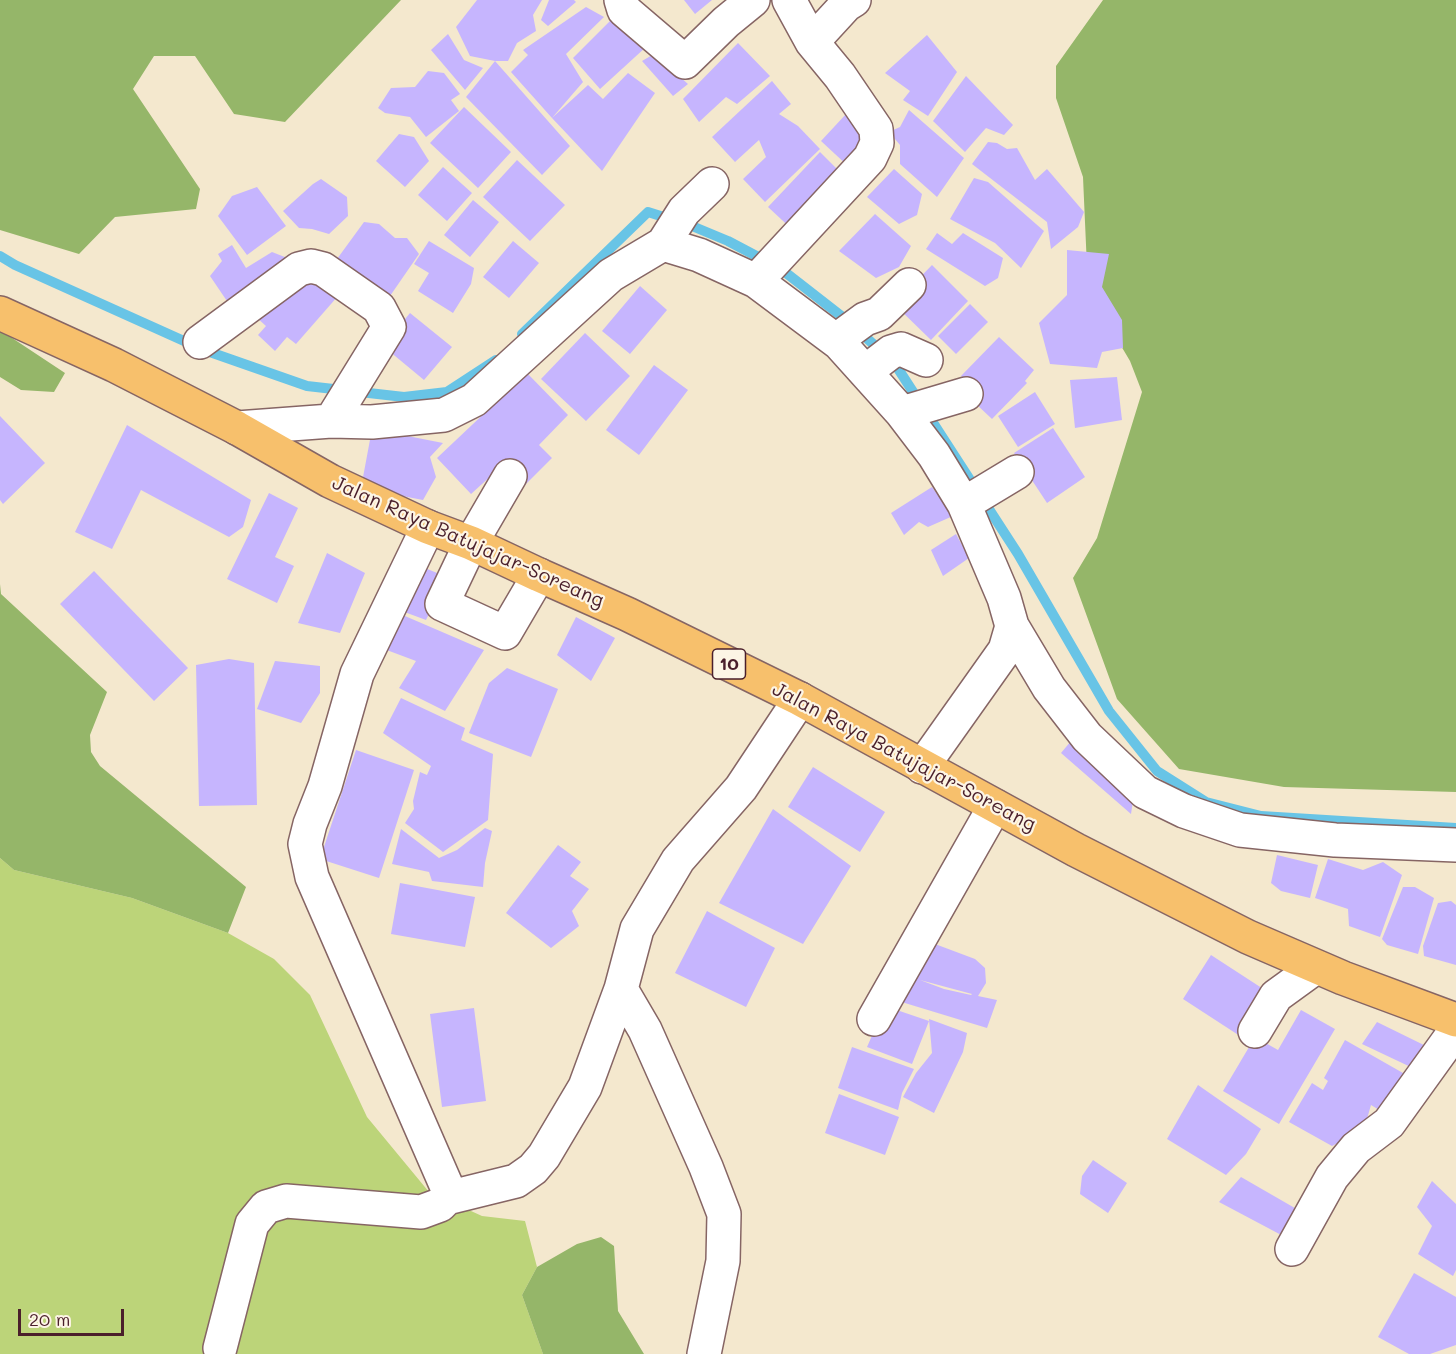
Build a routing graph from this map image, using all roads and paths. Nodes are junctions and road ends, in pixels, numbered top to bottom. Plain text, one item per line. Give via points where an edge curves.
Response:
1 (621, 0) edge
2 (753, 0) edge
3 (789, 0) edge
4 (854, 0) edge
5 (812, 42) junction
6 (712, 184) dead end
7 (673, 228) junction
8 (767, 269) junction
9 (909, 285) dead end
10 (0, 313) edge
11 (850, 332) junction
12 (200, 342) dead end
13 (926, 360) dead end
14 (877, 363) junction
15 (966, 394) dead end
16 (917, 407) junction
17 (336, 413) junction
18 (237, 428) junction
19 (1017, 472) dead end
20 (510, 476) dead end
21 (977, 498) junction
22 (428, 527) junction
23 (471, 543) junction
24 (539, 576) junction
25 (1012, 626) junction
26 (800, 699) junction
27 (922, 767) junction
28 (995, 806) junction
29 (1456, 845) edge
30 (1316, 967) junction
31 (621, 989) junction
32 (874, 1019) dead end
33 (1456, 1020) edge
34 (1456, 1030) edge
35 (1255, 1031) dead end
36 (447, 1198) junction
37 (1292, 1249) dead end
38 (220, 1348) dead end
39 (704, 1354) edge

1 - 2 street via 624,10 685,62
3 - 5 street
4 - 5 street
5 - 8 street via 876,129 877,143 870,158
6 - 7 street
7 - 8 street via 699,255
7 - 17 street via 611,275 474,400 444,415 372,422
8 - 11 street
9 - 11 street via 879,314
10 - 18 highway, Jalan Raya Batujajar-Soreang / 10
11 - 14 street
12 - 17 street via 299,269 323,269 379,308 389,327
13 - 14 street via 901,349
14 - 16 street
15 - 16 street
16 - 21 street via 934,455
17 - 18 street
18 - 22 highway, Jalan Raya Batujajar-Soreang / 10 via 330,481
19 - 21 street
20 - 23 street
21 - 25 street
22 - 23 highway, Jalan Raya Batujajar-Soreang / 10
22 - 36 street via 357,674 305,844 312,877 447,1187
23 - 24 highway, Jalan Raya Batujajar-Soreang / 10
23 - 24 street via 442,604 505,633
24 - 26 highway, Jalan Raya Batujajar-Soreang / 10 via 627,614
25 - 27 street via 1005,650
25 - 29 street via 1049,688 1087,737 1145,792 1184,811 1240,830 1335,840
26 - 27 highway, Jalan Raya Batujajar-Soreang / 10
26 - 31 street via 741,788 678,861 637,929
27 - 28 highway, Jalan Raya Batujajar-Soreang / 10
28 - 30 highway, Jalan Raya Batujajar-Soreang / 10 via 1248,937
28 - 32 street
30 - 33 highway, Jalan Raya Batujajar-Soreang / 10
30 - 35 street via 1276,996
31 - 36 street via 585,1087 544,1156 516,1181
31 - 39 street via 645,1030 724,1214 723,1261
34 - 37 street via 1389,1123 1356,1148 1332,1177
36 - 38 street via 441,1205 421,1212 286,1200 266,1208 252,1224

